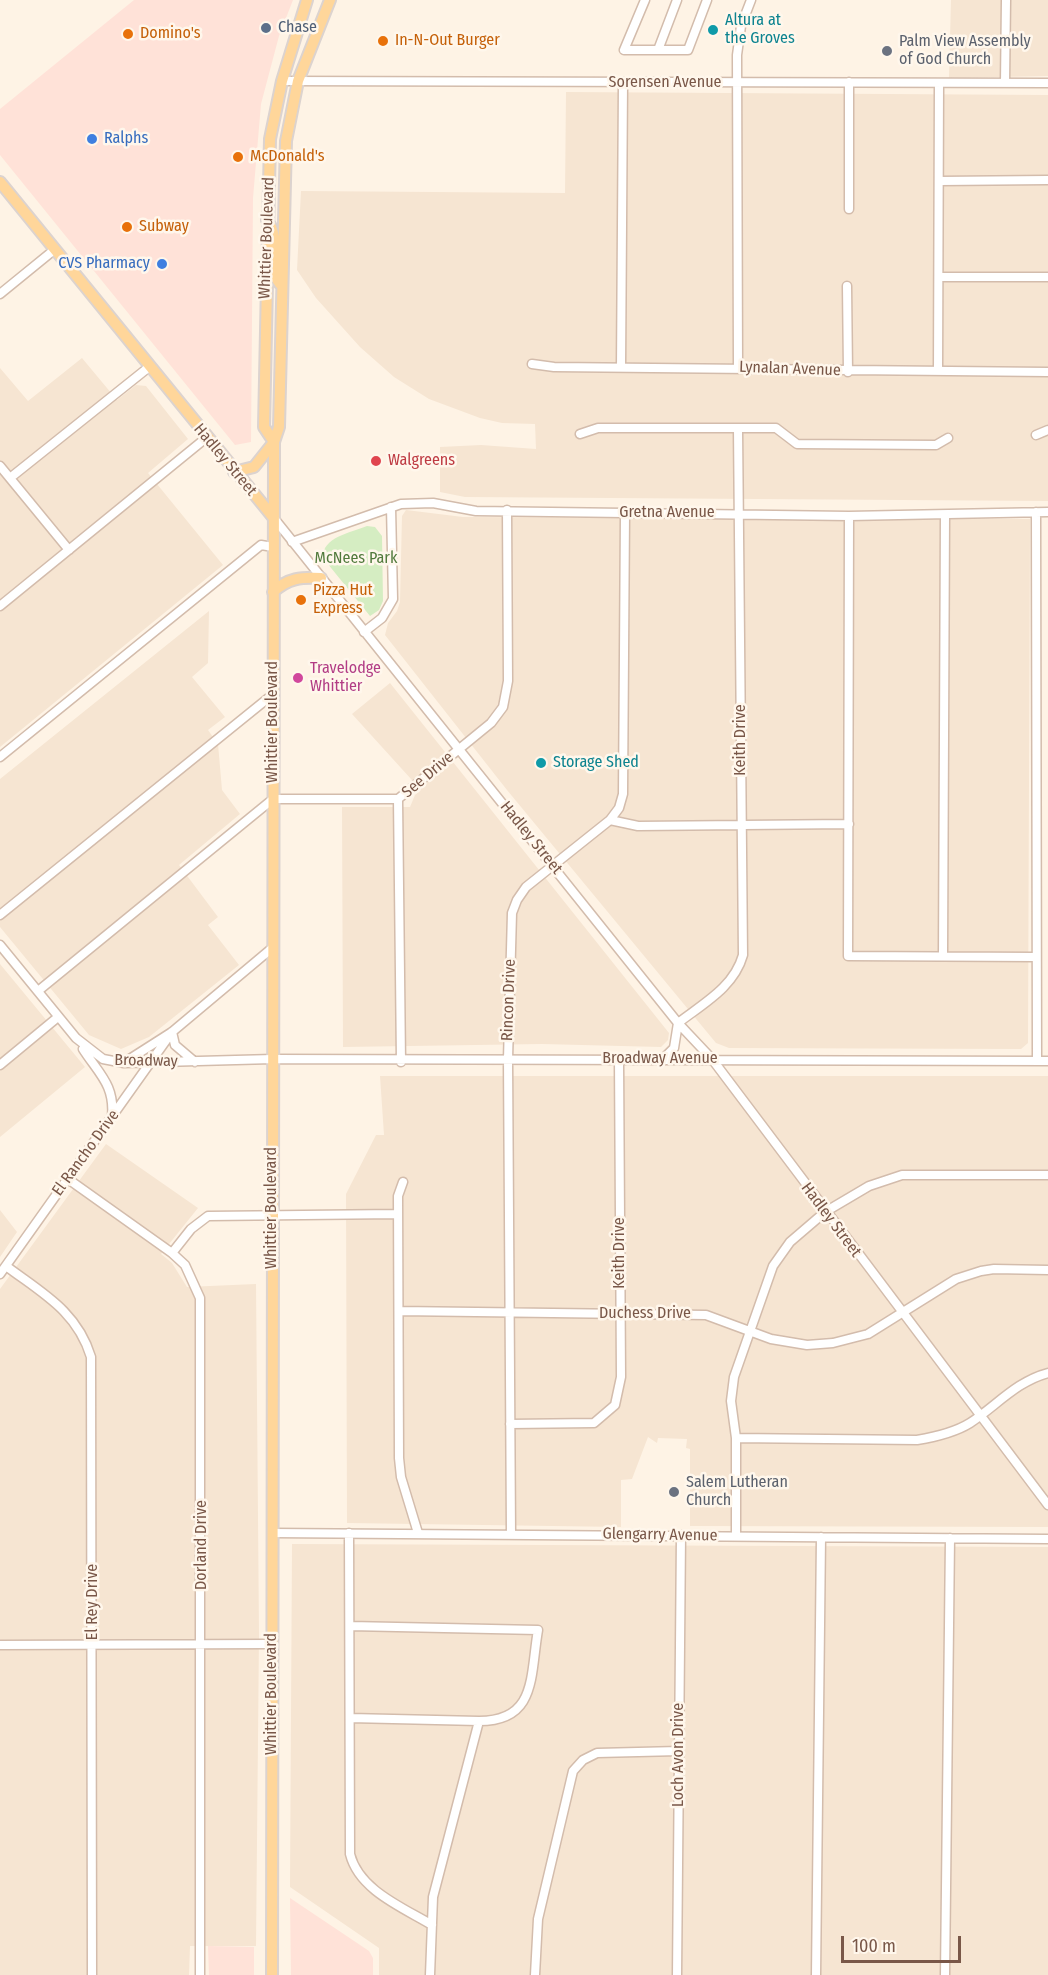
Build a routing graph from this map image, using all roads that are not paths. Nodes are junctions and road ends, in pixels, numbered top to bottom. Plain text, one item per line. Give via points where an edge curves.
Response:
1 (307, 0) edge
2 (330, 0) edge
3 (645, 0) edge
4 (677, 0) edge
5 (707, 0) edge
6 (751, 0) edge
7 (1006, 0) edge
8 (658, 50) junction
9 (282, 81) junction
10 (298, 81) junction
11 (849, 82) junction
12 (939, 82) junction
13 (623, 83) junction
14 (1005, 83) junction
15 (1048, 83) edge
16 (738, 84) junction
17 (269, 171) junction
18 (1048, 180) edge
19 (940, 181) junction
20 (0, 182) edge
21 (849, 209) dead end
22 (267, 220) junction
23 (283, 221) junction
24 (54, 250) junction
25 (939, 277) junction
26 (1048, 277) edge
27 (282, 286) junction
28 (847, 286) dead end
29 (0, 294) edge
30 (532, 364) dead end
31 (149, 367) junction
32 (621, 367) junction
33 (738, 367) junction
34 (938, 371) junction
35 (265, 372) junction
36 (848, 372) junction
37 (1048, 372) edge
38 (280, 403) junction
39 (738, 429) junction
40 (1048, 430) edge
41 (580, 434) dead end
42 (1035, 435) dead end
43 (206, 438) junction
44 (948, 438) dead end
45 (274, 442) junction
46 (0, 466) edge
47 (234, 472) junction
48 (10, 478) junction
49 (391, 507) junction
50 (507, 510) junction
51 (1036, 512) junction
52 (1048, 512) edge
53 (624, 513) junction
54 (740, 513) junction
55 (945, 515) junction
56 (849, 516) junction
57 (273, 517) junction
58 (292, 542) junction
59 (273, 547) junction
60 (69, 550) junction
61 (321, 578) junction
62 (273, 592) junction
63 (0, 606) edge
64 (364, 632) junction
65 (273, 695) junction
66 (459, 748) junction
67 (0, 757) edge
68 (273, 799) junction
69 (398, 799) junction
70 (610, 820) junction
71 (849, 824) junction
72 (742, 825) junction
73 (553, 866) junction
74 (0, 915) edge
75 (0, 945) edge
76 (271, 949) junction
77 (943, 955) junction
78 (1036, 957) junction
79 (38, 991) junction
80 (58, 1017) junction
81 (678, 1023) junction
82 (172, 1032) junction
83 (76, 1038) junction
84 (273, 1059) junction
85 (508, 1059) junction
86 (663, 1059) junction
87 (712, 1059) junction
88 (619, 1060) junction
89 (1037, 1061) junction
90 (1048, 1061) edge
91 (195, 1062) junction
92 (401, 1062) junction
93 (124, 1063) junction
94 (150, 1064) junction
95 (0, 1065) edge
96 (112, 1117) junction
97 (1048, 1175) edge
98 (68, 1179) junction
99 (403, 1182) dead end
100 (825, 1212) junction
101 (272, 1214) junction
102 (398, 1214) junction
103 (172, 1253) junction
104 (1048, 1269) edge
105 (3, 1270) edge
106 (399, 1311) junction
107 (903, 1313) junction
108 (511, 1314) junction
109 (621, 1314) junction
110 (749, 1331) junction
111 (1048, 1373) edge
112 (979, 1415) junction
113 (510, 1424) junction
114 (736, 1438) junction
115 (1048, 1505) edge
116 (272, 1533) junction
117 (349, 1533) junction
118 (418, 1533) junction
119 (511, 1534) junction
120 (681, 1535) junction
121 (736, 1536) junction
122 (821, 1537) junction
123 (950, 1538) junction
124 (1048, 1539) edge
125 (350, 1626) junction
126 (93, 1643) junction
127 (272, 1644) junction
128 (0, 1645) edge
129 (202, 1646) junction
130 (350, 1718) junction
131 (479, 1721) junction
132 (679, 1751) junction
133 (432, 1925) junction
134 (92, 1975) edge
135 (200, 1975) edge
136 (272, 1975) edge
137 (430, 1975) edge
138 (535, 1975) edge
139 (677, 1975) edge
140 (816, 1975) edge
141 (945, 1975) edge

1 - 9 main road, Whittier Boulevard
2 - 10 main road, Whittier Boulevard
3 - 8 street via 624,50
4 - 8 street
5 - 8 street via 687,50
6 - 16 street via 741,26
7 - 14 street
9 - 10 street, Sorensen Avenue
9 - 17 main road, Whittier Boulevard via 270,139
10 - 13 street, Sorensen Avenue
10 - 23 main road, Whittier Boulevard via 286,141
11 - 12 street, Sorensen Avenue
11 - 16 street, Sorensen Avenue
11 - 21 street
12 - 14 street, Sorensen Avenue
12 - 19 street
13 - 16 street, Sorensen Avenue
13 - 32 street
14 - 15 street, Sorensen Avenue
16 - 33 street
17 - 22 main road, Whittier Boulevard
17 - 23 main road via 274,182 275,215
18 - 19 street
19 - 25 street
20 - 24 main road, Hadley Street
22 - 27 main road via 275,231 274,270
22 - 35 main road, Whittier Boulevard
23 - 27 main road, Whittier Boulevard
24 - 29 street
24 - 31 main road, Hadley Street
25 - 26 street
25 - 34 street
27 - 38 main road, Whittier Boulevard
28 - 36 street
30 - 32 street, Lynalan Avenue
31 - 43 main road, Hadley Street
31 - 48 street
32 - 33 street, Lynalan Avenue
33 - 36 street, Lynalan Avenue
34 - 36 street, Lynalan Avenue
34 - 37 street, Lynalan Avenue
35 - 38 main road via 272,397
35 - 45 main road, Whittier Boulevard via 264,427
38 - 45 main road, Whittier Boulevard
39 - 41 street via 598,428
39 - 44 street via 776,428 797,444 936,445
39 - 54 street, Keith Drive
40 - 42 street
43 - 47 main road, Hadley Street
43 - 60 street
45 - 47 main road via 254,466
45 - 57 main road, Whittier Boulevard
46 - 48 street
47 - 57 main road, Hadley Street
48 - 60 street
49 - 50 street, Gretna Avenue via 433,503 476,511
49 - 58 street, Gretna Avenue
49 - 64 street via 393,599 382,618
50 - 53 street, Gretna Avenue
50 - 66 street, See Drive via 506,697 498,716
51 - 52 street, Gretna Avenue
51 - 55 street, Gretna Avenue
51 - 78 street
53 - 54 street, Gretna Avenue
53 - 70 street, Rincon Drive via 624,780 619,808
54 - 56 street, Gretna Avenue
54 - 72 street, Keith Drive
55 - 56 street, Gretna Avenue
55 - 77 street
56 - 71 street
57 - 58 street, Hadley Street
57 - 59 main road, Whittier Boulevard
58 - 61 street, Hadley Street
59 - 62 main road, Whittier Boulevard
59 - 67 street via 261,545
60 - 63 street
61 - 62 main road via 302,577 284,582
61 - 64 street, Hadley Street
62 - 65 main road, Whittier Boulevard
64 - 66 street, Hadley Street
65 - 68 main road, Whittier Boulevard
65 - 74 street
66 - 69 street, See Drive
66 - 73 street, Hadley Street
68 - 69 street
68 - 76 main road, Whittier Boulevard
68 - 79 street
69 - 92 street, See Drive
70 - 72 street via 638,826
70 - 73 street, Rincon Drive
71 - 72 street
71 - 77 street via 848,956
72 - 81 street, Keith Drive via 743,955 730,983
73 - 81 street, Hadley Street
73 - 85 street, Rincon Drive via 526,887 512,913
75 - 79 street, Broadway
76 - 82 street, El Rancho Drive
76 - 84 main road, Whittier Boulevard
77 - 78 street
78 - 89 street
79 - 80 street, Broadway
80 - 83 street, Broadway
80 - 95 street
81 - 86 street via 674,1048
81 - 87 street, Hadley Street
82 - 91 street via 175,1045
82 - 93 street, El Rancho Drive
82 - 94 street, El Rancho Drive
83 - 93 street, Broadway via 103,1059
83 - 96 street via 110,1088
84 - 91 street, Broadway
84 - 92 street, Broadway Avenue
84 - 101 main road, Whittier Boulevard
85 - 88 street, Broadway Avenue
85 - 92 street, Broadway Avenue
85 - 108 street, Rincon Drive
86 - 87 street, Broadway Avenue
86 - 88 street, Broadway Avenue
87 - 89 street, Broadway Avenue
87 - 100 street, Hadley Street
88 - 109 street, Keith Drive
89 - 90 street, Broadway Avenue
91 - 94 street, Broadway
93 - 94 street, Broadway
94 - 96 street, El Rancho Drive
96 - 98 street, El Rancho Drive
97 - 100 street via 902,1175 869,1186
98 - 103 street, Dorland Drive
98 - 105 street, El Rancho Drive
99 - 102 street
100 - 107 street, Hadley Street
100 - 110 street via 790,1242 772,1266
101 - 102 street
101 - 103 street via 208,1216 190,1229
101 - 116 main road, Whittier Boulevard
102 - 106 street
103 - 129 street, Dorland Drive via 185,1265 200,1298
104 - 107 street, Duchess Drive via 981,1271 956,1279
105 - 126 street, El Rey Drive via 50,1299 77,1324 91,1357
106 - 108 street, Duchess Drive
106 - 118 street via 399,1458
107 - 110 street, Duchess Drive via 868,1334 833,1343 807,1345
107 - 112 street, Hadley Street
108 - 109 street, Duchess Drive
108 - 113 street, Rincon Drive
109 - 110 street, Duchess Drive via 706,1315
109 - 113 street, Keith Drive via 621,1377 615,1405 606,1415 594,1423 577,1425
110 - 114 street via 734,1377 731,1401
111 - 112 street via 1023,1383
112 - 114 street via 949,1433 917,1440
112 - 115 street, Hadley Street
113 - 119 street, Rincon Drive
114 - 121 street
116 - 117 street, Glengarry Avenue
116 - 127 main road, Whittier Boulevard
117 - 118 street, Glengarry Avenue
117 - 125 street
118 - 119 street, Glengarry Avenue
119 - 120 street, Glengarry Avenue
120 - 121 street, Glengarry Avenue
120 - 132 street, Loch Avon Drive
121 - 122 street, Glengarry Avenue
122 - 123 street, Glengarry Avenue
122 - 140 street
123 - 124 street, Glengarry Avenue
123 - 141 street
125 - 130 street
125 - 131 street via 538,1630 523,1704 500,1721
126 - 128 street
126 - 129 street
126 - 134 street, El Rey Drive
127 - 129 street
127 - 136 main road, Whittier Boulevard
129 - 135 street, Dorland Drive
130 - 131 street
130 - 133 street via 350,1854 354,1868 377,1891
131 - 133 street via 433,1897
132 - 138 street via 597,1753 573,1771 538,1919
132 - 139 street, Loch Avon Drive
133 - 137 street

